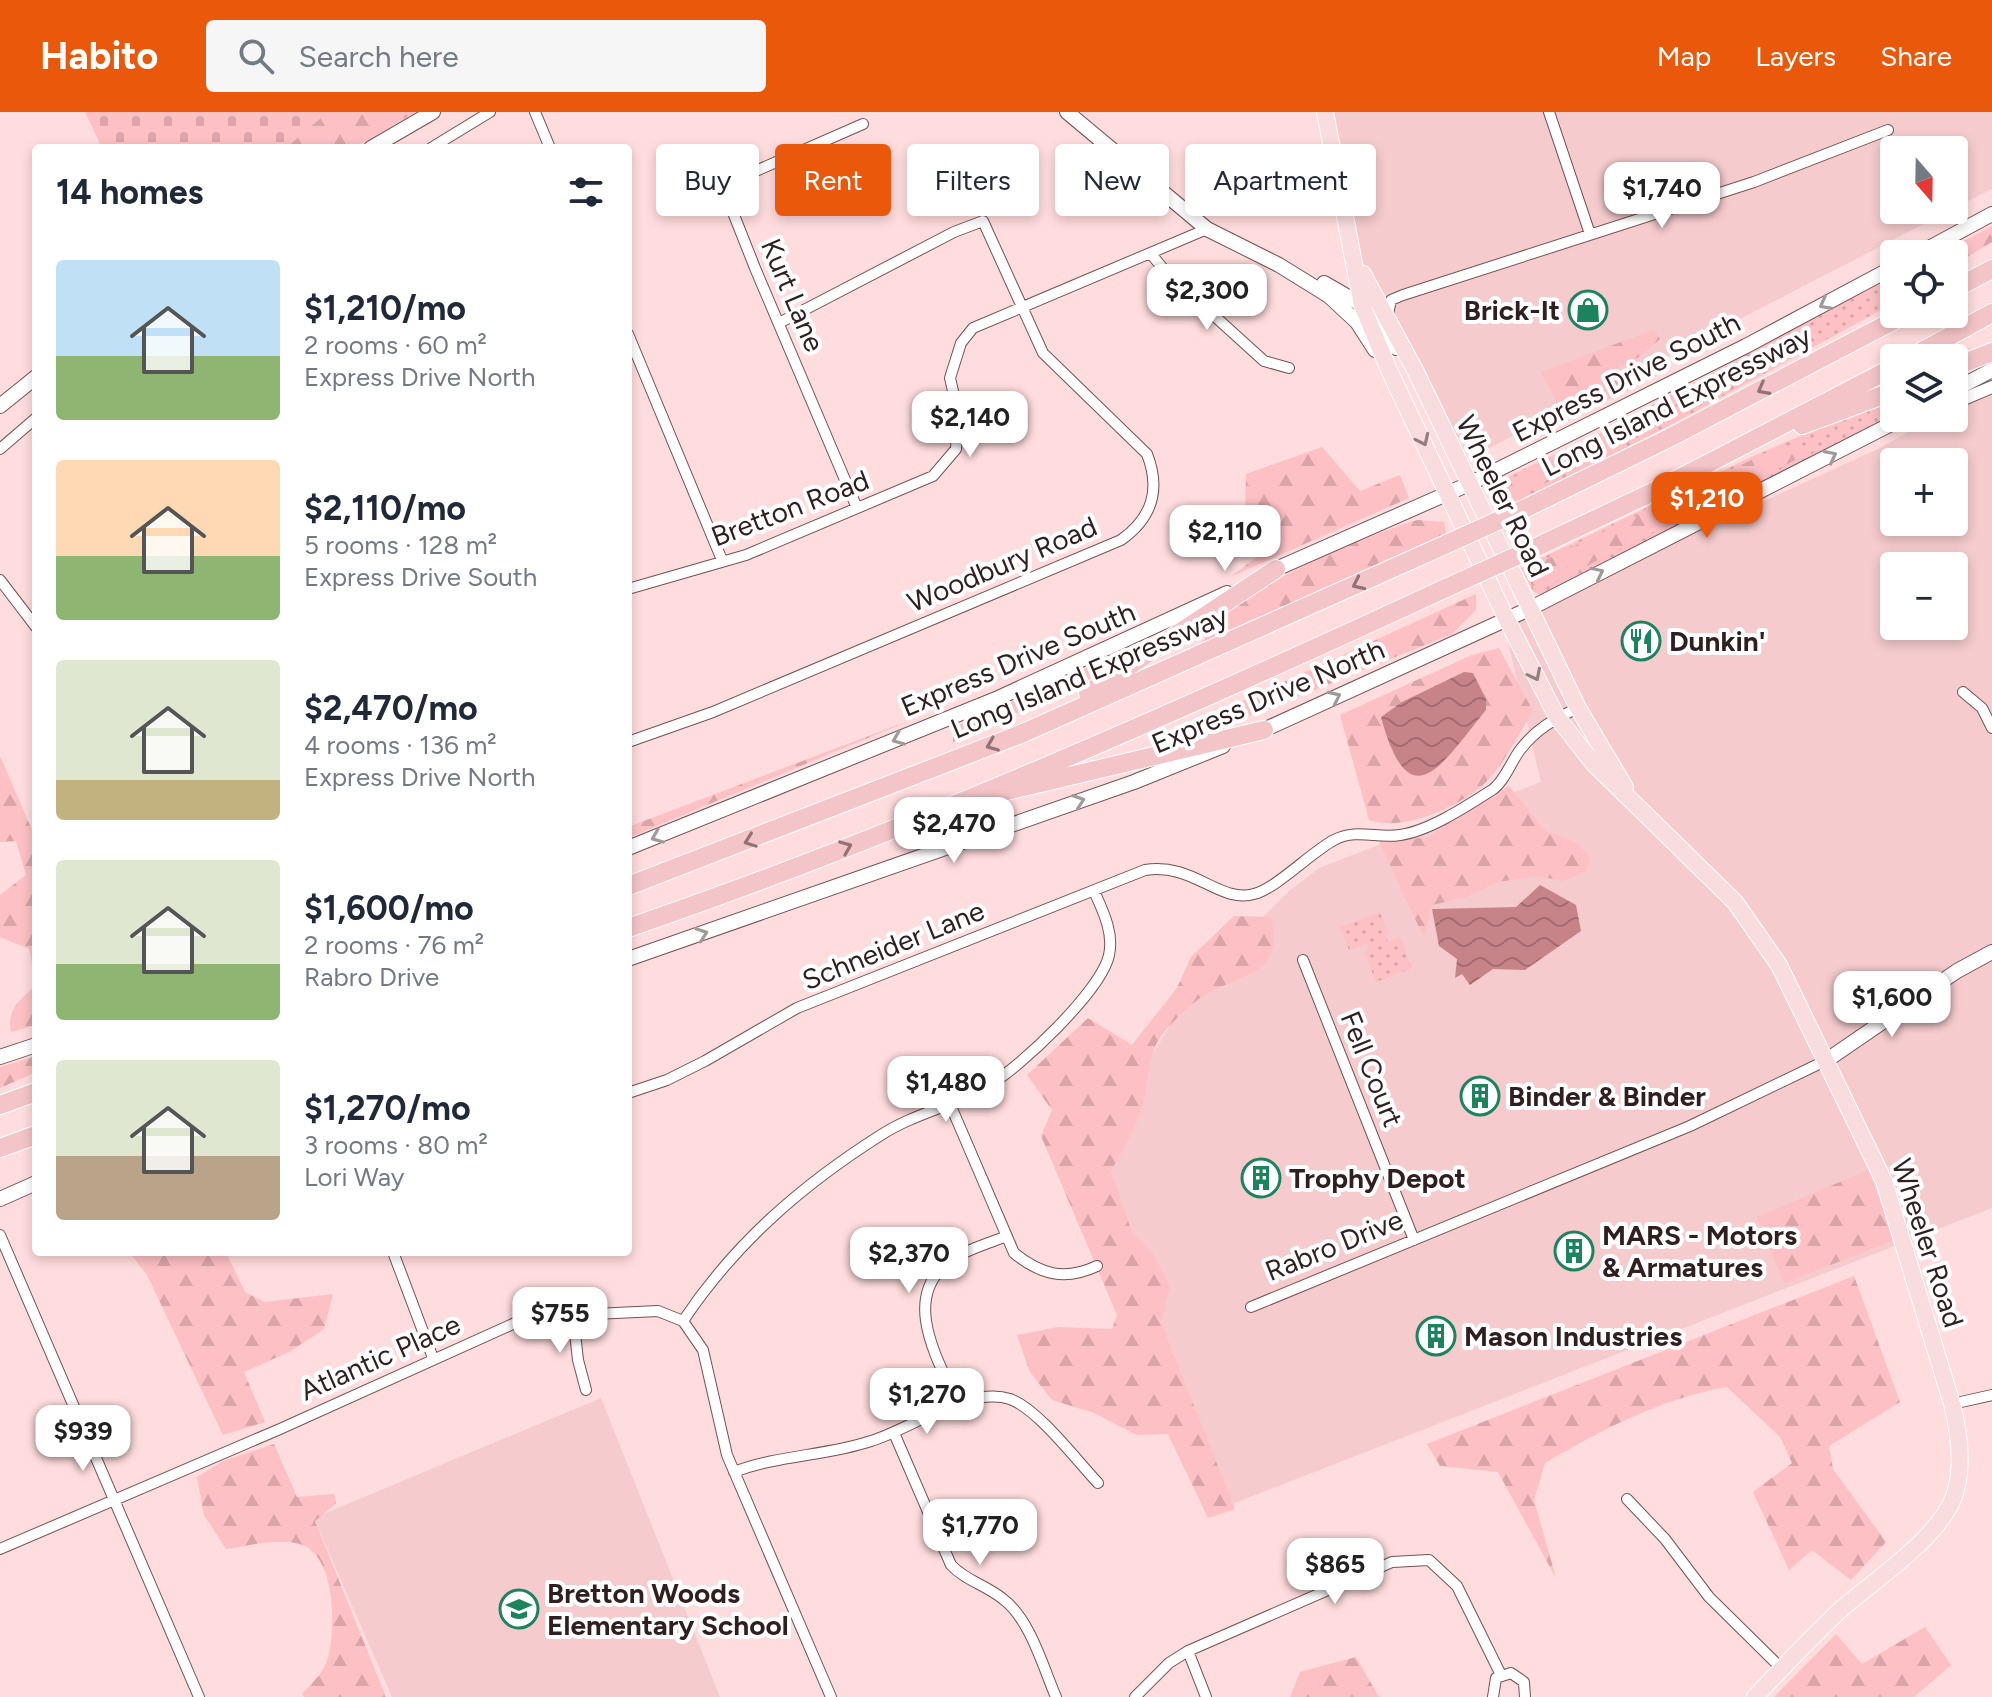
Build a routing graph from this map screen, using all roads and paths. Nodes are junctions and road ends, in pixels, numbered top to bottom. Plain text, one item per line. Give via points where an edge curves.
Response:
1 (433, 112) edge
2 (490, 112) edge
3 (535, 112) edge
4 (1067, 112) edge
5 (1325, 112) edge
6 (1549, 112) edge
7 (863, 124) dead end
8 (1888, 130) dead end
9 (378, 144) edge
10 (438, 144) edge
11 (548, 144) edge
12 (1992, 214) edge
13 (1348, 226) junction
14 (1207, 229) junction
15 (1590, 234) junction
16 (1944, 240) edge
17 (1151, 254) junction
18 (1279, 265) junction
19 (1355, 265) junction
20 (1988, 270) edge
21 (1880, 274) edge
22 (1968, 281) edge
23 (1334, 289) junction
24 (1362, 305) junction
25 (1021, 308) junction
26 (1992, 313) edge
27 (779, 323) junction
28 (1389, 324) junction
29 (1880, 328) edge
30 (632, 344) edge
31 (1936, 344) edge
32 (1992, 352) edge
33 (1968, 361) edge
34 (1289, 368) dead end
35 (1389, 370) junction
36 (1992, 370) edge
37 (1880, 374) edge
38 (32, 380) edge
39 (1968, 383) edge
40 (1992, 387) edge
41 (1880, 396) edge
42 (1968, 397) edge
43 (0, 406) edge
44 (32, 421) edge
45 (1442, 425) junction
46 (1880, 431) edge
47 (1768, 434) junction
48 (0, 449) edge
49 (1469, 484) junction
50 (1448, 493) junction
51 (857, 508) junction
52 (722, 560) junction
53 (1276, 569) junction
54 (0, 580) edge
55 (632, 588) edge
56 (1529, 609) junction
57 (1506, 618) junction
58 (32, 622) edge
59 (1963, 692) dead end
60 (1578, 708) junction
61 (1557, 717) junction
62 (1992, 728) edge
63 (1264, 730) junction
64 (1021, 734) junction
65 (632, 741) edge
66 (971, 797) junction
67 (1631, 797) junction
68 (632, 846) edge
69 (632, 884) edge
70 (1094, 891) junction
71 (632, 926) edge
72 (1992, 952) edge
73 (632, 958) edge
74 (1303, 960) dead end
75 (32, 1046) edge
76 (0, 1057) edge
77 (1827, 1060) junction
78 (632, 1092) edge
79 (32, 1093) edge
80 (950, 1104) junction
81 (0, 1105) edge
82 (32, 1136) edge
83 (0, 1148) edge
84 (32, 1185) edge
85 (0, 1199) edge
86 (0, 1235) edge
87 (1004, 1237) junction
88 (1414, 1240) junction
89 (395, 1256) edge
90 (1097, 1266) dead end
91 (1251, 1307) dead end
92 (573, 1315) junction
93 (683, 1321) junction
94 (433, 1358) junction
95 (586, 1390) dead end
96 (1992, 1395) edge
97 (958, 1404) junction
98 (1952, 1404) junction
99 (894, 1433) junction
100 (734, 1472) junction
101 (1098, 1483) dead end
102 (1627, 1499) dead end
103 (114, 1500) junction
104 (0, 1549) edge
105 (1188, 1651) junction
106 (1782, 1669) junction
107 (1501, 1675) junction
108 (199, 1697) edge
109 (831, 1697) edge
110 (1056, 1697) edge
111 (1135, 1697) edge
112 (1206, 1697) edge
113 (1493, 1697) edge
114 (1525, 1697) edge
115 (1755, 1697) edge

1 - 9 main road
2 - 10 street
3 - 11 street
4 - 14 main road, Wheeler Road
5 - 13 main road
6 - 15 street
7 - 27 street, Kurt Lane via 749,174 732,195 732,210
8 - 15 street via 1754,182
12 - 16 main road
13 - 19 main road
13 - 28 main road via 1366,283
14 - 17 street, Bretton Road
14 - 18 main road, Wheeler Road
15 - 28 street via 1391,300
17 - 25 street, Bretton Road
17 - 34 street via 1264,361
18 - 23 main road, Wheeler Road
18 - 35 main road, Wheeler Road via 1329,296 1357,322
19 - 23 main road via 1348,281
19 - 24 main road
20 - 22 highway
21 -> 49 main road, Express Drive South
23 - 24 main road, Wheeler Road
24 - 35 main road
24 - 45 main road, Wheeler Road via 1390,337
25 - 27 street, Woodbury Road via 983,221
25 - 51 street, Bretton Road via 973,328 961,343 950,378 960,431 947,463 933,476
25 - 65 street, Woodbury Road via 1043,353 1147,454 1155,492 1137,529 804,674
26 - 31 highway
27 - 51 street, Kurt Lane
28 - 45 main road
29 -> 64 highway, Long Island Expressway, bridge via 1526,508
30 - 52 street
32 - 33 highway
35 -> 50 main road, Wheeler Road
36 - 39 main road
37 - 47 highway
38 - 43 main road
40 - 42 street
41 - 47 highway
44 - 48 street
45 - 49 main road, Wheeler Road
56 -> 46 main road, Express Drive North
47 - 66 highway, bridge via 1234,687
49 - 50 main road, Express Drive South
49 - 56 main road, Wheeler Road
50 - 53 main road, Express Drive South
50 - 57 main road, Wheeler Road
51 - 52 street, Bretton Road
52 - 55 street, Bretton Road
53 - 64 highway
53 -> 68 main road, Express Drive South via 996,699
54 - 58 street
56 - 57 main road, Express Drive North
56 - 60 main road, Wheeler Road
57 -> 61 main road, Wheeler Road
63 -> 57 main road, Express Drive North
59 - 62 street via 1982,708
60 - 61 street, Schneider Lane
60 - 67 main road, Wheeler Road
61 - 67 main road, Wheeler Road via 1593,763
61 - 70 street, Schneider Lane via 1521,749 1495,788 1430,827 1398,836 1348,835 1255,894 1228,893 1164,867
63 - 66 highway via 1020,790
73 -> 63 main road, Express Drive North via 1134,782
64 -> 69 highway, Long Island Expressway
71 -> 66 highway
67 - 77 main road, Wheeler Road via 1735,902 1766,943
70 - 78 street, Schneider Lane via 797,1008 705,1061
70 - 80 street via 1110,939 1102,973 1028,1057 988,1086
72 - 77 main road, Rabro Drive
74 - 88 street, Fell Court
75 - 76 main road
77 - 88 street, Rabro Drive via 1690,1126
77 - 98 main road, Wheeler Road via 1884,1181
79 - 81 highway
80 - 87 street
80 - 93 street via 881,1134 803,1189 737,1251
82 - 83 highway
84 - 85 main road
86 - 103 street
87 - 90 street via 1014,1253 1041,1272 1068,1275
87 - 97 street via 952,1259 927,1290 926,1332
88 - 91 street, Rabro Drive
89 - 94 street
92 - 93 street, Atlantic Place via 638,1309
92 - 94 street, Atlantic Place via 515,1323
92 - 95 street
93 - 100 street via 703,1350
94 - 103 street, Atlantic Place
96 - 98 street
97 - 99 street
97 - 101 street via 995,1397 1011,1400
98 - 106 main road, Wheeler Road via 1958,1470 1954,1496 1940,1521
99 - 100 street
99 - 110 street via 951,1565 1016,1612
100 - 109 street
102 - 106 street via 1709,1597
103 - 104 street, Atlantic Place
103 - 108 street
105 - 107 street via 1392,1562 1429,1560 1457,1586
105 - 111 street
105 - 112 street
106 - 115 main road, Wheeler Road
107 - 113 street via 1493,1684
107 - 114 street via 1521,1678

